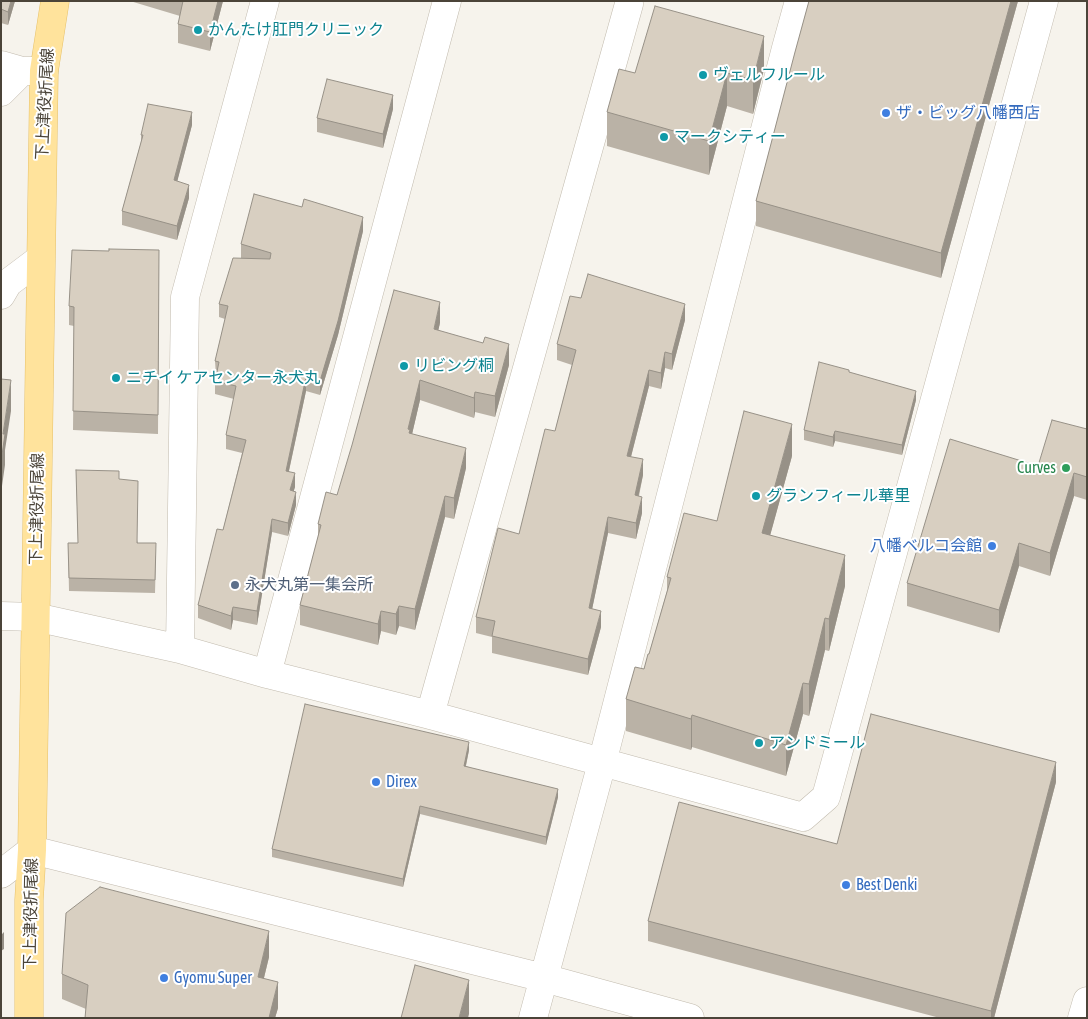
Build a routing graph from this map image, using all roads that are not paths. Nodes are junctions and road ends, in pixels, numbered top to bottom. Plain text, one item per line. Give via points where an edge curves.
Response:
1 (55, 1) edge
2 (264, 1) edge
3 (448, 1) edge
4 (799, 1) edge
5 (1044, 1) edge
6 (625, 2) edge
7 (657, 11) edge
8 (758, 40) edge
9 (786, 48) junction
10 (22, 69) edge
11 (1, 92) edge
12 (40, 259) junction
13 (1, 295) edge
14 (1, 616) edge
15 (36, 617) junction
16 (180, 649) junction
17 (267, 674) junction
18 (430, 715) junction
19 (602, 763) junction
20 (32, 850) junction
21 (1, 874) edge
22 (544, 978) junction
23 (1087, 1001) edge
24 (29, 1018) edge
25 (533, 1018) edge
26 (690, 1018) edge
27 (1082, 1018) edge

1 - 10 main road, 下上津役折尾線
2 - 16 street via 185,297
3 - 17 street
4 - 9 street
5 - 19 street via 826,797 802,817
6 - 7 street
6 - 18 street
8 - 9 street
9 - 19 street
10 - 11 street
10 - 12 main road, 下上津役折尾線
12 - 13 street via 8,283
12 - 15 main road, 下上津役折尾線
14 - 15 street
15 - 16 street
15 - 20 main road, 下上津役折尾線
16 - 17 street
17 - 18 street
18 - 19 street
19 - 22 street
20 - 21 street
20 - 22 street
20 - 24 main road, 下上津役折尾線
22 - 25 street
22 - 26 street
23 - 27 street

